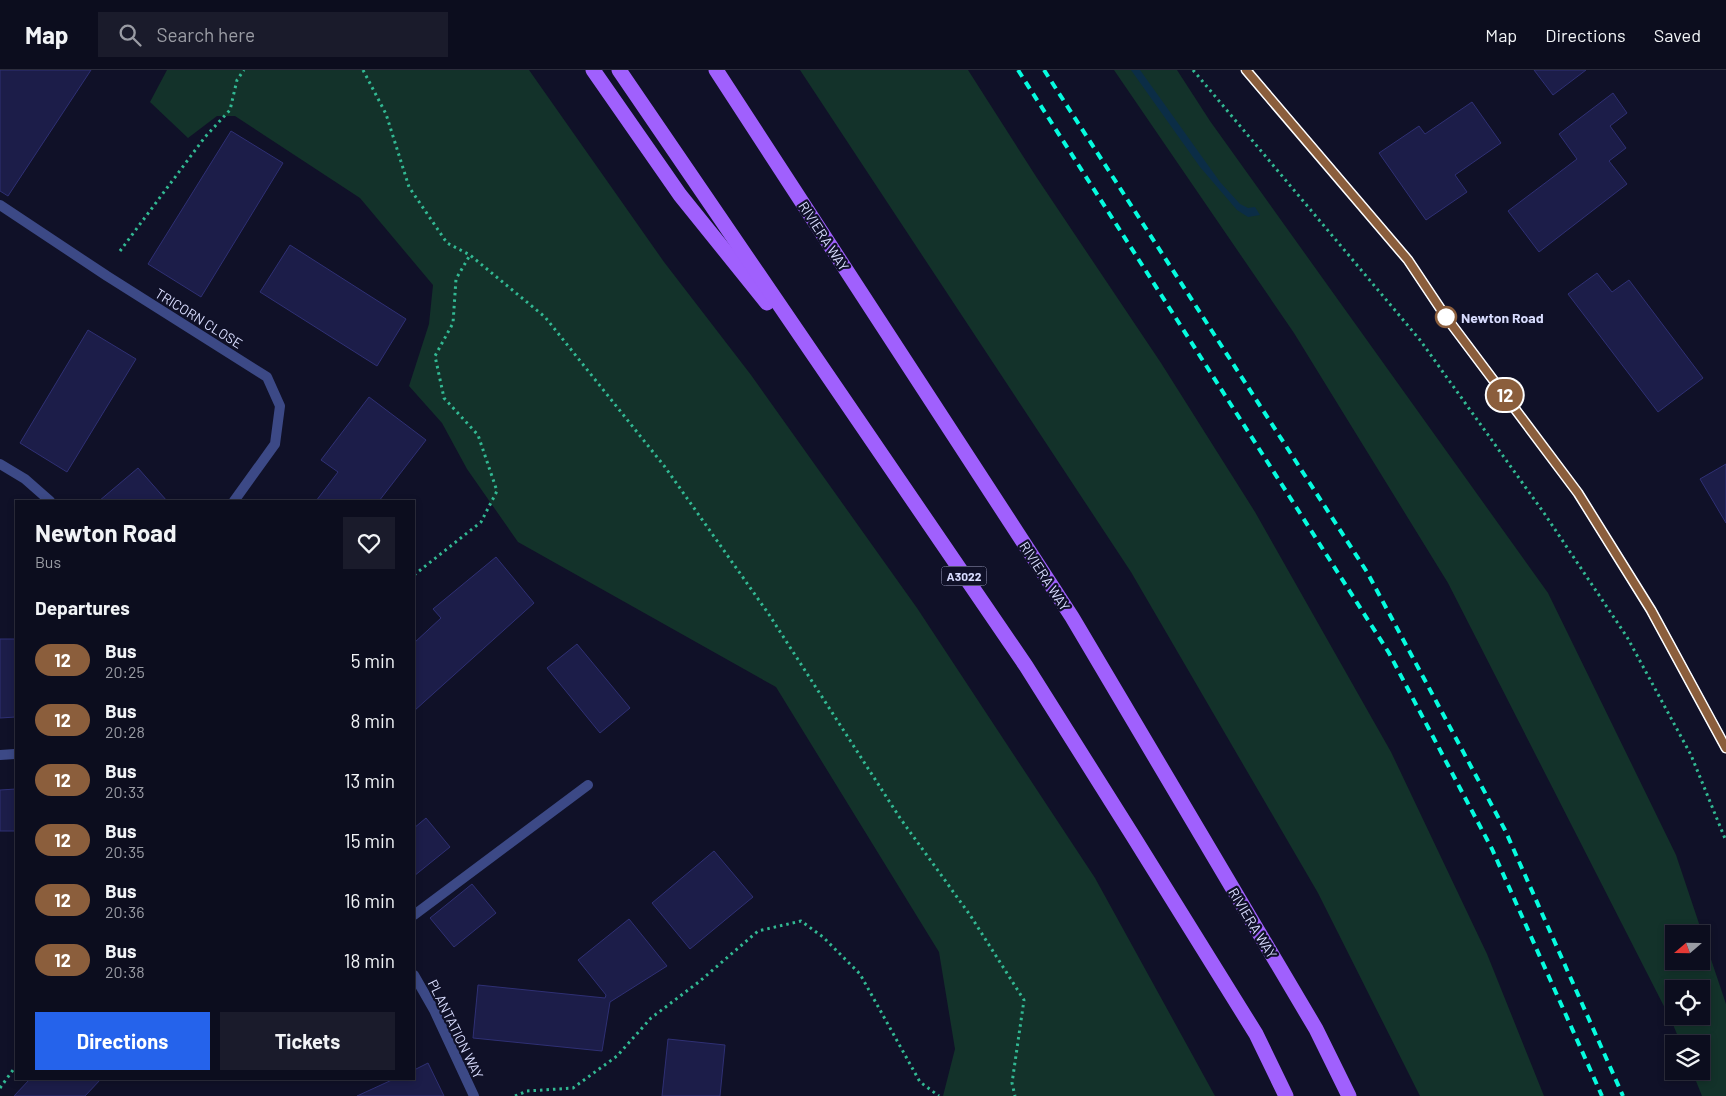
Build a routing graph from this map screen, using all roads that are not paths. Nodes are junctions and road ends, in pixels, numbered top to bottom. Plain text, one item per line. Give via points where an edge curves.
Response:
1 (593, 70) edge
2 (619, 70) edge
3 (716, 70) edge
4 (1246, 70) edge
5 (0, 205) edge
6 (843, 398) junction
7 (0, 464) edge
8 (49, 500) edge
9 (235, 500) edge
10 (1726, 748) edge
11 (15, 754) dead end
12 (0, 755) edge
13 (588, 785) dead end
14 (415, 914) edge
15 (415, 977) edge
16 (474, 1096) edge
17 (1286, 1096) edge
18 (1349, 1096) edge

1 - 6 main road via 680,195
2 - 6 main road, A3022
3 - 18 main road, RIVIERA WAY via 1072,617 1316,1029
4 - 10 street via 1408,260 1446,317 1578,493 1651,610
5 - 9 street, TRICORN CLOSE via 267,377 280,406 275,444
6 - 17 main road, A3022 via 1026,666 1256,1034
7 - 8 street via 25,479
11 - 12 street
13 - 14 street
15 - 16 street, PLANTATION WAY

